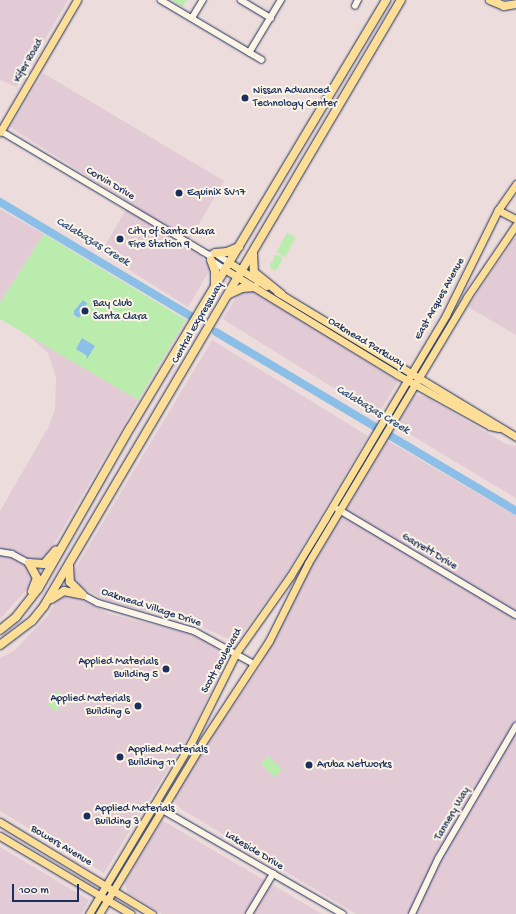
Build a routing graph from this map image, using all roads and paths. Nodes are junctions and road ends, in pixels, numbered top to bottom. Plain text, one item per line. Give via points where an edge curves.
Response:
1 (77, 0) edge
2 (161, 0) edge
3 (203, 0) edge
4 (241, 0) edge
5 (281, 0) edge
6 (358, 0) edge
7 (386, 0) edge
8 (401, 0) edge
9 (406, 0) edge
10 (490, 0) edge
11 (516, 4) edge
12 (355, 6) dead end
13 (192, 18) junction
14 (271, 18) junction
15 (250, 53) junction
16 (368, 58) junction
17 (262, 60) dead end
18 (0, 132) edge
19 (516, 184) edge
20 (498, 210) junction
21 (516, 219) edge
22 (516, 225) edge
23 (239, 247) junction
24 (254, 250) junction
25 (211, 256) junction
26 (228, 266) junction
27 (240, 274) junction
28 (254, 287) junction
29 (215, 289) junction
30 (228, 294) junction
31 (281, 294) junction
32 (411, 372) junction
33 (419, 377) junction
34 (406, 380) junction
35 (414, 384) junction
36 (381, 423) joint
37 (499, 428) junction
38 (516, 437) edge
39 (88, 504) junction
40 (332, 506) junction
41 (340, 510) junction
42 (0, 552) edge
43 (29, 563) junction
44 (69, 563) junction
45 (83, 595) junction
46 (44, 606) junction
47 (516, 615) edge
48 (0, 628) edge
49 (0, 645) edge
50 (236, 653) junction
51 (254, 664) junction
52 (516, 726) edge
53 (154, 805) junction
54 (163, 808) junction
55 (0, 822) edge
56 (0, 836) edge
57 (273, 874) junction
58 (106, 886) junction
59 (113, 890) junction
60 (100, 895) junction
61 (108, 900) junction
62 (89, 914) edge
63 (99, 914) edge
64 (131, 914) edge
65 (152, 914) edge
66 (249, 914) edge
67 (343, 914) edge
68 (412, 914) edge

1 - 18 main road, Kifer Road
2 - 13 street
3 - 13 street
4 - 14 street
5 - 14 street
6 - 12 street
7 - 23 highway, Central Expressway
8 - 16 highway, Central Expressway
9 - 16 highway via 379,45
10 - 11 highway via 504,6
13 - 15 street
14 - 15 street
15 - 17 street
16 - 24 highway, Central Expressway
18 - 25 street, Corvin Drive
19 - 20 main road, East Arques Avenue
20 - 21 main road
20 - 32 main road, East Arques Avenue via 446,315
22 - 33 main road, East Arques Avenue via 467,297
23 - 25 highway
23 - 26 highway, Central Expressway
24 - 27 highway, Central Expressway
24 - 31 highway via 254,272
25 - 26 street, Corvin Drive
25 - 29 highway via 215,271
26 - 27 main road, Oakmead Parkway
26 - 29 highway, Central Expressway
27 - 28 main road, Oakmead Parkway
27 - 30 highway, Central Expressway
27 - 31 main road, Oakmead Parkway
28 - 30 highway via 242,288
28 - 34 main road, Oakmead Parkway
29 - 39 highway, Central Expressway
30 - 44 highway, Central Expressway
31 - 32 main road, Oakmead Parkway
32 - 33 main road, Oakmead Parkway
32 - 34 main road, East Arques Avenue
33 - 35 main road, East Arques Avenue
33 - 37 main road, Oakmead Parkway via 491,420
34 - 35 main road, Oakmead Parkway
34 - 36 main road, East Arques Avenue
35 - 37 main road, Oakmead Parkway via 490,426
35 - 41 main road, East Arques Avenue
36 - 40 main road, Scott Boulevard
37 - 38 main road, Oakmead Parkway
39 - 43 highway via 80,511 48,561 41,564
39 - 48 highway, Central Expressway via 38,589 16,617
40 - 41 street, Garrett Drive
40 - 50 main road, Scott Boulevard via 291,575
41 - 47 street, Garrett Drive
41 - 51 main road
42 - 43 street via 12,554
43 - 48 highway via 35,574 36,583 25,602
44 - 45 highway via 70,582
44 - 46 highway, Central Expressway
45 - 46 highway via 61,591
45 - 50 street, Oakmead Village Drive via 98,603 194,631
46 - 49 highway, Central Expressway via 27,626
50 - 51 street, Oakmead Village Drive
50 - 53 main road, Scott Boulevard via 191,743
51 - 54 main road
52 - 68 street, Tannery Way via 438,859
53 - 54 street, Lakeside Drive
53 - 58 main road, Scott Boulevard
54 - 57 street, Lakeside Drive
54 - 59 main road
55 - 58 main road, Bowers Avenue
56 - 60 main road, Bowers Avenue
57 - 66 street
57 - 67 street, Lakeside Drive
58 - 59 main road, Bowers Avenue
58 - 60 main road, Scott Boulevard
59 - 61 main road
59 - 65 main road, Bowers Avenue
60 - 61 main road, Bowers Avenue
60 - 62 main road, Scott Boulevard
61 - 63 main road
61 - 64 main road, Bowers Avenue

